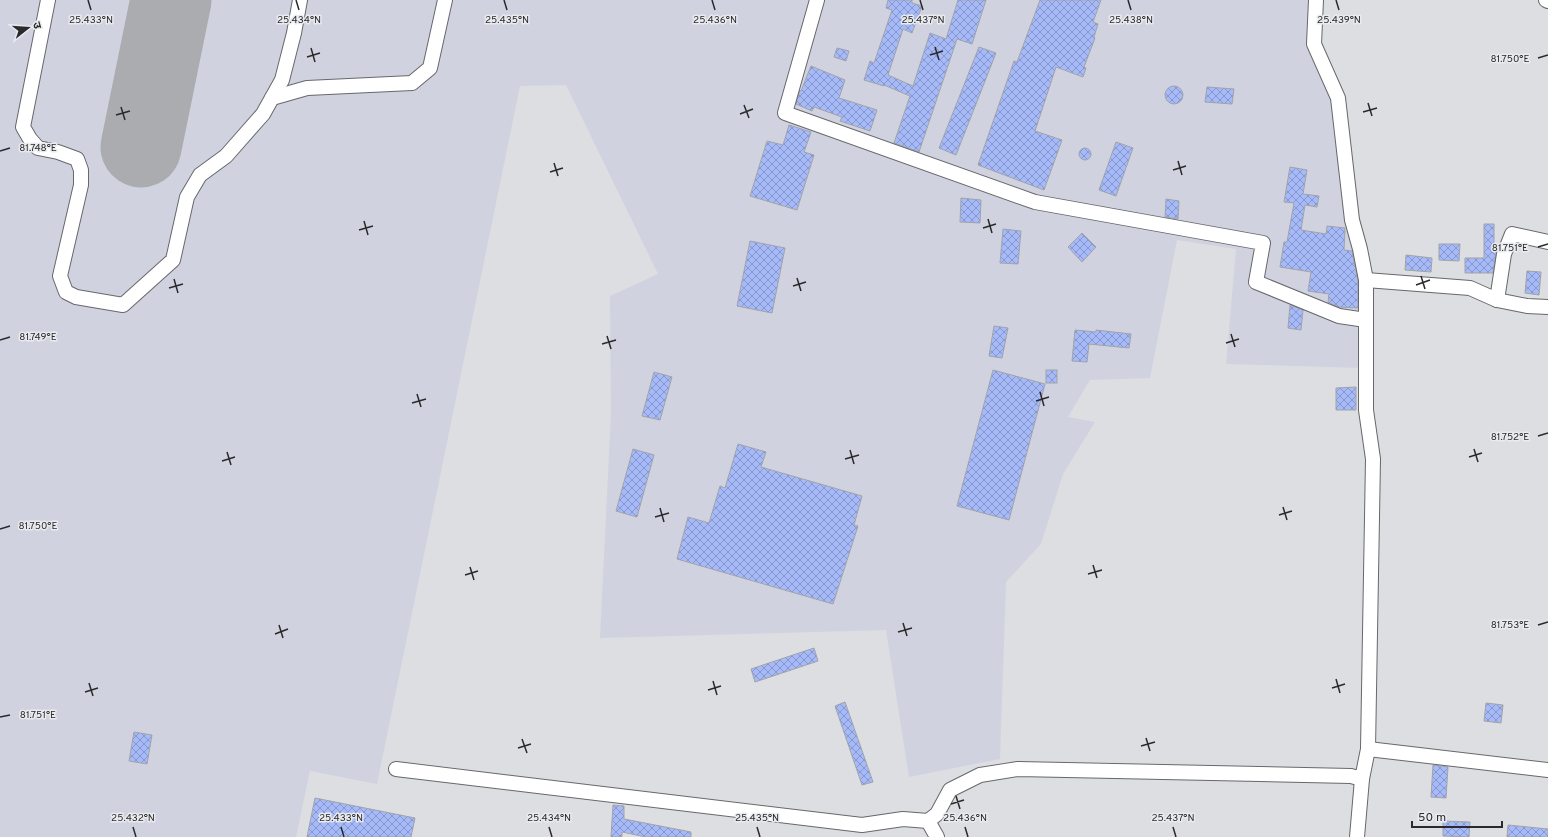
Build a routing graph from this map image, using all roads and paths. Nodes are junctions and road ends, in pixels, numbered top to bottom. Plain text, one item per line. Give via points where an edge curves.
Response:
1 (48, 0) edge
2 (300, 0) edge
3 (445, 0) edge
4 (817, 0) edge
5 (1316, 0) edge
6 (272, 98) junction
7 (1548, 242) edge
8 (1366, 280) junction
9 (1497, 300) junction
10 (1548, 307) edge
11 (1366, 320) junction
12 (1368, 749) junction
13 (396, 769) dead end
14 (1548, 770) edge
15 (1362, 779) junction
16 (928, 821) junction
17 (937, 837) edge
18 (1357, 837) edge

1 - 6 street via 22,127 38,148 77,159 81,170 81,185 60,276 66,292 76,297 123,305 173,260 187,197 200,175 226,156 263,114
2 - 6 street via 282,80
3 - 6 street via 430,68 412,84 307,88
4 - 11 street via 785,113 1035,202 1263,242 1256,282 1339,316
5 - 8 street via 1314,44 1338,98 1352,220
7 - 9 street via 1512,234 1504,254
8 - 9 street via 1470,288
8 - 11 street
9 - 10 street
11 - 12 street via 1366,410 1373,459
12 - 14 street
12 - 15 street
13 - 16 street via 862,825 903,819
15 - 16 street via 1351,776 1018,769 980,775 950,790 937,814
15 - 18 street
16 - 17 street

